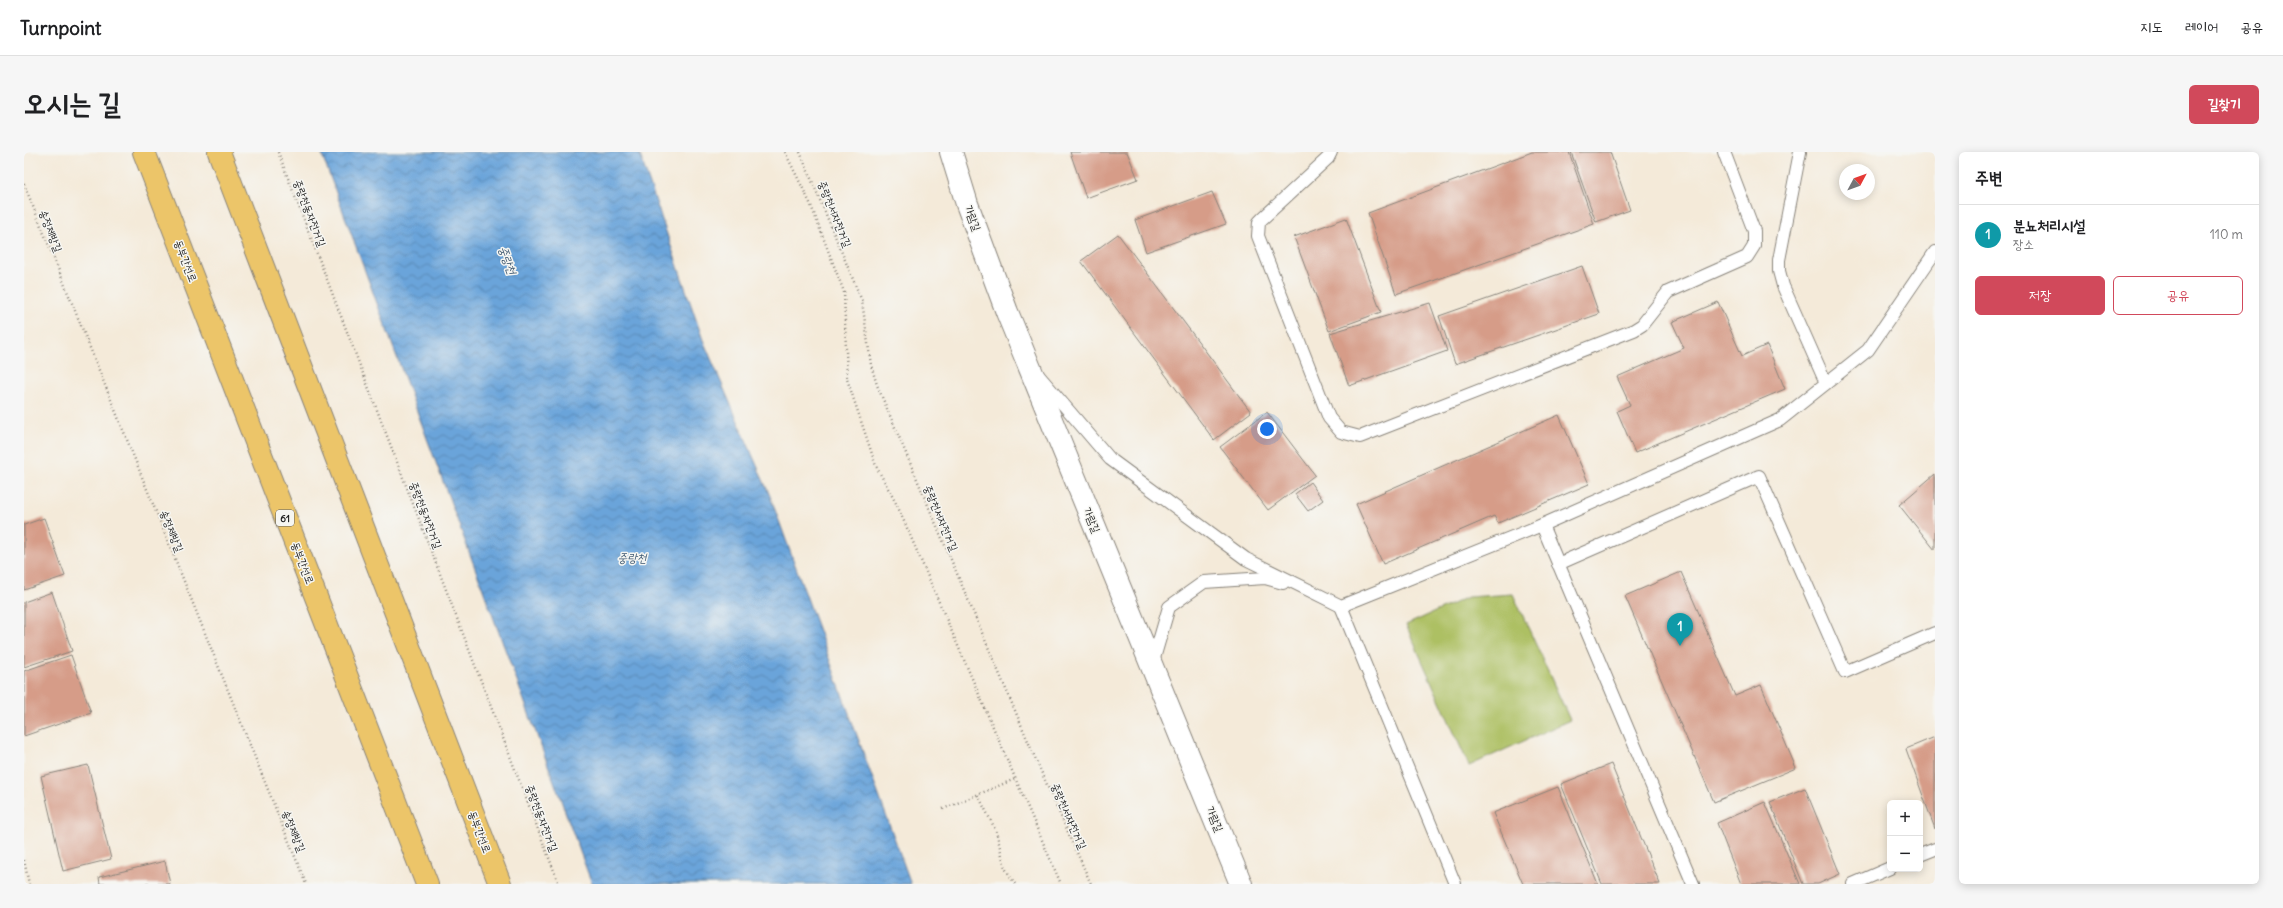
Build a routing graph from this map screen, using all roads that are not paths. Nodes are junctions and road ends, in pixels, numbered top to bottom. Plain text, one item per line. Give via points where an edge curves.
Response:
1 (144, 152) edge
2 (219, 152) edge
3 (951, 152) edge
4 (1331, 152) edge
5 (1724, 152) edge
6 (1800, 152) edge
7 (1935, 252) edge
8 (1028, 363) junction
9 (1826, 383) junction
10 (1542, 525) junction
11 (1558, 564) junction
12 (1310, 590) junction
13 (1340, 606) junction
14 (1935, 633) edge
15 (1152, 666) junction
16 (1935, 849) edge
17 (1923, 855) edge
18 (1887, 869) edge
19 (427, 884) edge
20 (500, 884) edge
21 (1241, 884) edge
22 (1455, 884) edge
23 (1693, 884) edge
24 (1853, 884) edge

1 - 19 highway, 동부간선로 / 61
2 - 20 highway, 동부간선로
3 - 8 street, 가람길 via 970,211
4 - 5 lane via 1328,158 1259,222 1258,236 1329,418 1341,432 1360,436 1634,330 1642,325 1668,292 1747,256 1754,246 1754,231
6 - 9 lane via 1779,271 1783,286
7 - 9 lane via 1868,350
8 - 12 lane via 1110,459 1246,559
8 - 15 street, 가람길
9 - 10 lane via 1780,420
10 - 11 lane
10 - 13 lane
11 - 14 lane via 1759,476 1845,672
11 - 23 lane
12 - 13 lane
12 - 15 lane via 1265,578 1204,582 1169,607
13 - 22 lane
15 - 21 street, 가람길
16 - 17 lane
18 - 24 lane

